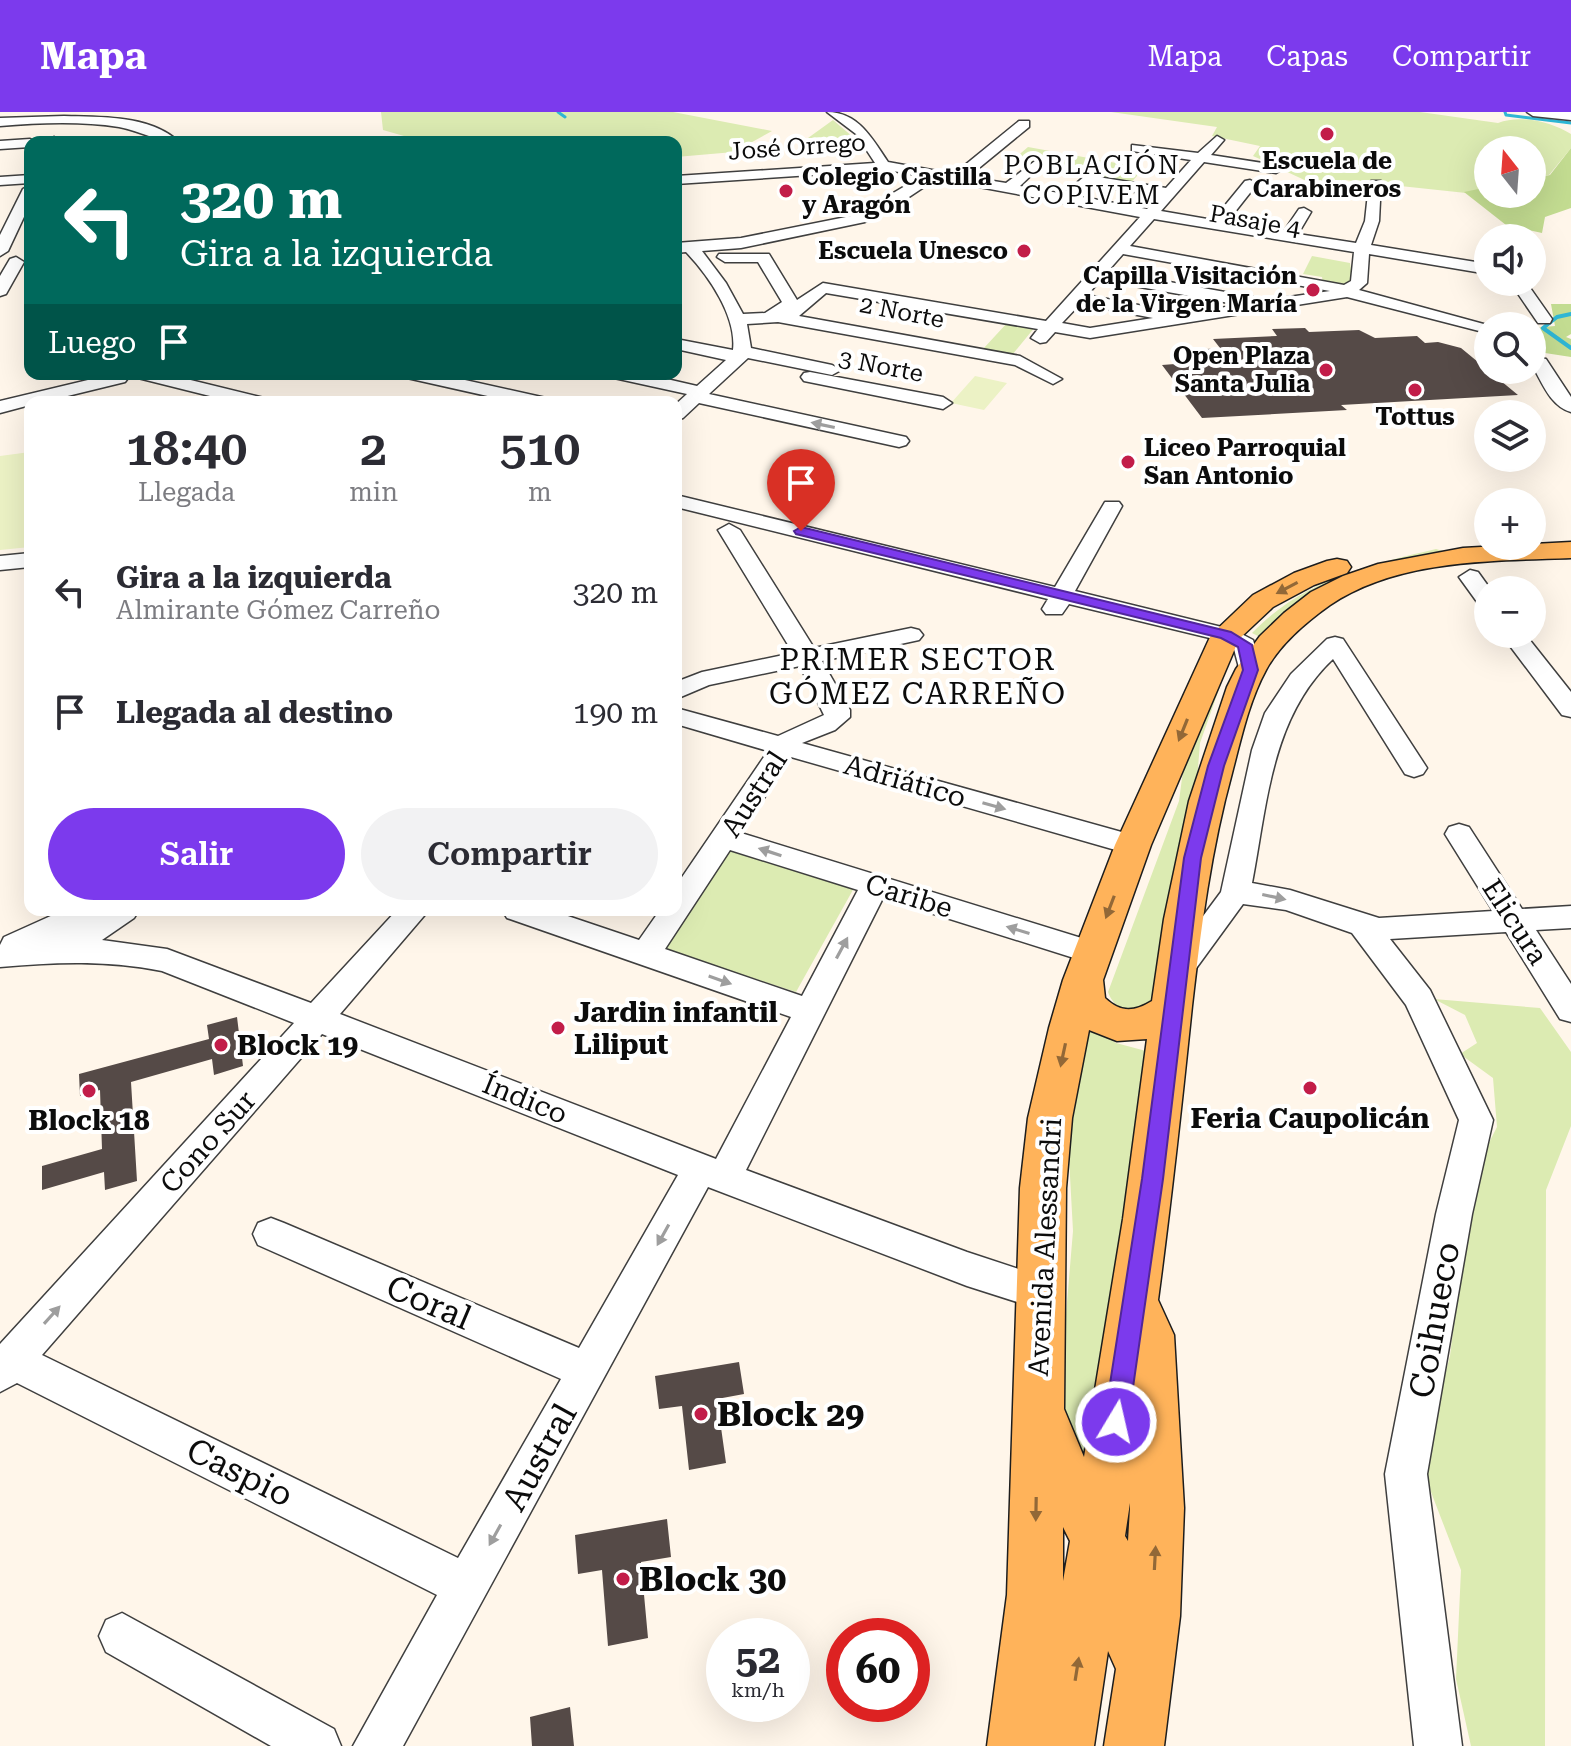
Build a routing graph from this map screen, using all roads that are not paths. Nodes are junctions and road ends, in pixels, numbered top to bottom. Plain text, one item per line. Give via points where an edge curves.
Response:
1 (25, 112) edge
2 (833, 112) edge
3 (1533, 112) edge
4 (1571, 116) edge
5 (0, 119) edge
6 (1024, 124) dead end
7 (160, 136) edge
8 (1218, 140) dead end
9 (24, 143) edge
10 (0, 145) edge
11 (1137, 148) dead end
12 (1202, 157) junction
13 (883, 165) junction
14 (1035, 165) dead end
15 (1276, 169) dead end
16 (935, 174) junction
17 (958, 178) junction
18 (24, 179) edge
19 (682, 180) edge
20 (0, 181) edge
21 (1244, 183) dead end
22 (1376, 184) dead end
23 (1009, 188) junction
24 (1169, 193) junction
25 (1067, 199) junction
26 (0, 209) edge
27 (1304, 212) dead end
28 (19, 214) edge
29 (1145, 220) junction
30 (1217, 225) junction
31 (1289, 236) junction
32 (1119, 249) junction
33 (0, 251) edge
34 (690, 251) edge
35 (1362, 256) junction
36 (15, 262) edge
37 (1474, 268) edge
38 (1097, 274) junction
39 (1267, 275) junction
40 (24, 282) edge
41 (2, 287) edge
42 (1350, 291) junction
43 (1075, 298) junction
44 (1247, 301) junction
45 (1274, 306) junction
46 (778, 317) junction
47 (736, 320) junction
48 (1189, 320) junction
49 (1474, 325) edge
50 (1050, 327) junction
51 (875, 334) junction
52 (682, 345) edge
53 (742, 354) junction
54 (1020, 361) junction
55 (1546, 373) edge
56 (824, 374) junction
57 (1053, 379) dead end
58 (101, 380) edge
59 (130, 380) edge
60 (167, 380) edge
61 (205, 380) edge
62 (438, 380) edge
63 (499, 380) edge
64 (645, 380) edge
65 (447, 382) junction
66 (194, 387) junction
67 (485, 390) junction
68 (698, 394) junction
69 (427, 395) dead end
70 (41, 396) edge
71 (188, 396) edge
72 (232, 396) edge
73 (512, 396) edge
74 (24, 401) edge
75 (943, 403) dead end
76 (1571, 406) edge
77 (0, 407) edge
78 (682, 409) edge
79 (772, 414) junction
80 (899, 441) dead end
81 (682, 503) edge
82 (1112, 506) dead end
83 (682, 518) edge
84 (729, 530) junction
85 (1546, 534) edge
86 (1571, 534) edge
87 (795, 538) junction
88 (1474, 538) edge
89 (1474, 540) edge
90 (1571, 550) edge
91 (24, 561) edge
92 (0, 563) edge
93 (1463, 567) junction
94 (1571, 572) edge
95 (1474, 582) edge
96 (1058, 602) junction
97 (911, 635) dead end
98 (1220, 646) junction
99 (1524, 648) edge
100 (808, 657) junction
101 (1250, 670) junction
102 (682, 688) edge
103 (1571, 709) edge
104 (682, 718) edge
105 (784, 747) junction
106 (1414, 768) dead end
107 (1459, 834) dead end
108 (725, 838) junction
109 (1133, 845) junction
110 (875, 886) junction
111 (1235, 894) junction
112 (682, 901) edge
113 (77, 916) edge
114 (82, 916) edge
115 (115, 916) edge
116 (134, 916) edge
117 (409, 916) edge
118 (535, 916) edge
119 (672, 916) edge
120 (1571, 917) edge
121 (1513, 921) junction
122 (1363, 926) junction
123 (66, 949) junction
124 (0, 954) edge
125 (646, 954) junction
126 (149, 956) junction
127 (1088, 966) junction
128 (1176, 989) junction
129 (1571, 1010) edge
130 (810, 1011) junction
131 (319, 1018) junction
132 (713, 1171) junction
133 (271, 1234) dead end
134 (1042, 1293) junction
135 (1134, 1302) junction
136 (6, 1366) edge
137 (587, 1371) junction
138 (1037, 1403) junction
139 (1098, 1542) junction
140 (467, 1586) junction
141 (122, 1636) dead end
142 (1138, 1719) edge
143 (317, 1746) edge
144 (377, 1746) edge
145 (1017, 1746) edge
146 (1064, 1746) edge
147 (1438, 1746) edge

1 - 5 street
2 - 13 street via 861,131
3 - 4 street
5 - 7 street via 95,121
6 - 17 street
8 - 12 street
9 - 10 street
11 - 12 street
12 - 15 street
12 - 24 street
13 - 16 street, José Orrego
13 - 19 street, José Orrego
14 - 23 street
16 - 17 street, José Orrego
16 - 34 street via 860,219
17 - 23 street, José Orrego
18 - 20 street
21 - 30 street
22 - 35 street
23 - 25 street, José Orrego
24 - 25 street via 1086,179
24 - 29 street
25 - 29 street, José Orrego
26 - 28 street
27 - 31 street
28 - 33 street
29 - 30 street, José Orrego
29 - 32 street
29 - 35 street, Pasaje 4
30 - 31 street, José Orrego
31 - 35 street, José Orrego
32 - 38 street
32 - 39 street
34 - 46 street via 763,257 791,304
34 - 47 street via 715,275
35 - 37 street, José Orrego
35 - 42 street via 1359,283
36 - 41 street
38 - 43 street
38 - 44 street
39 - 42 street
39 - 44 street
40 - 41 street
42 - 45 street
42 - 49 street
43 - 48 street
43 - 50 street
44 - 45 street
45 - 48 street
46 - 47 street, 2 Norte
46 - 50 street via 827,287
46 - 51 street, 2 Norte
47 - 53 street via 745,342
48 - 50 street via 1097,332
50 - 54 street
51 - 54 street, 2 Norte
51 - 56 street
52 - 53 street, 3 Norte
53 - 56 street, 3 Norte
53 - 68 street
54 - 57 street, 2 Norte
55 - 76 street
56 - 75 street, 3 Norte
56 - 79 street
58 - 70 street
59 - 71 street
60 - 66 street
61 - 66 street
62 - 65 street
63 - 67 street
64 - 68 street
65 - 67 street
65 - 69 street
66 - 72 street
67 - 73 street
68 - 78 street
68 - 79 street
74 - 77 street
80 -> 79 street
81 - 87 street
82 - 96 street
83 - 84 street
84 - 87 street
84 - 100 street, Austral
85 - 86 main road
87 - 96 street
88 -> 98 main road, Avenida Alessandri via 1421,544 1329,570 1263,601
89 - 93 main road via 1451,550
90 - 93 main road
91 - 92 street
93 - 94 main road via 1525,574
93 - 95 street
93 - 101 main road via 1313,602
96 - 98 street via 1204,649
97 - 100 street
98 - 101 street via 1245,645
98 -> 109 main road, Avenida Alessandri
99 - 103 street
100 - 102 street via 702,679
100 - 105 street, Austral via 837,717 799,733
101 - 128 main road via 1216,766 1193,858
104 - 105 street, Adriático
105 - 108 street, Austral
105 -> 109 street, Adriático
106 - 111 street via 1335,644 1301,677 1268,733
107 - 121 street, Elicura
110 -> 108 street, Caribe
108 - 112 street, Austral
109 -> 127 main road, Avenida Alessandri
127 -> 110 street, Caribe
130 -> 110 street, Austral
111 -> 122 street via 1293,901
111 - 128 street
113 - 124 street
114 - 123 street via 68,935
115 - 123 street
116 - 126 street
117 - 131 street, Cono Sur
118 - 125 street
119 - 125 street, Austral
120 - 121 street
121 - 122 street
121 - 129 street, Elicura
122 - 147 street, Coihueco via 1419,999 1476,1120 1406,1474
123 - 124 street, Índico
123 - 126 street, Índico
125 -> 130 street
126 - 131 street, Índico
127 - 128 main road via 1081,995 1098,1016 1117,1024 1146,1023
127 -> 134 main road, Avenida Alessandri via 1050,1118
128 - 135 main road
130 - 132 street, Austral
131 - 132 street, Índico
136 -> 131 street, Cono Sur
132 - 134 street, Índico
132 -> 137 street, Austral
133 - 137 street, Coral
134 - 138 main road, Avenida Alessandri
135 - 139 main road
142 -> 135 main road via 1152,1616 1156,1485 1150,1335
136 - 140 street, Caspio
137 -> 140 street, Austral
138 - 139 main road
138 -> 145 main road, Avenida Alessandri via 1035,1595
139 - 142 main road via 1130,1607
146 -> 139 main road
140 - 144 street, Austral
141 - 143 street

